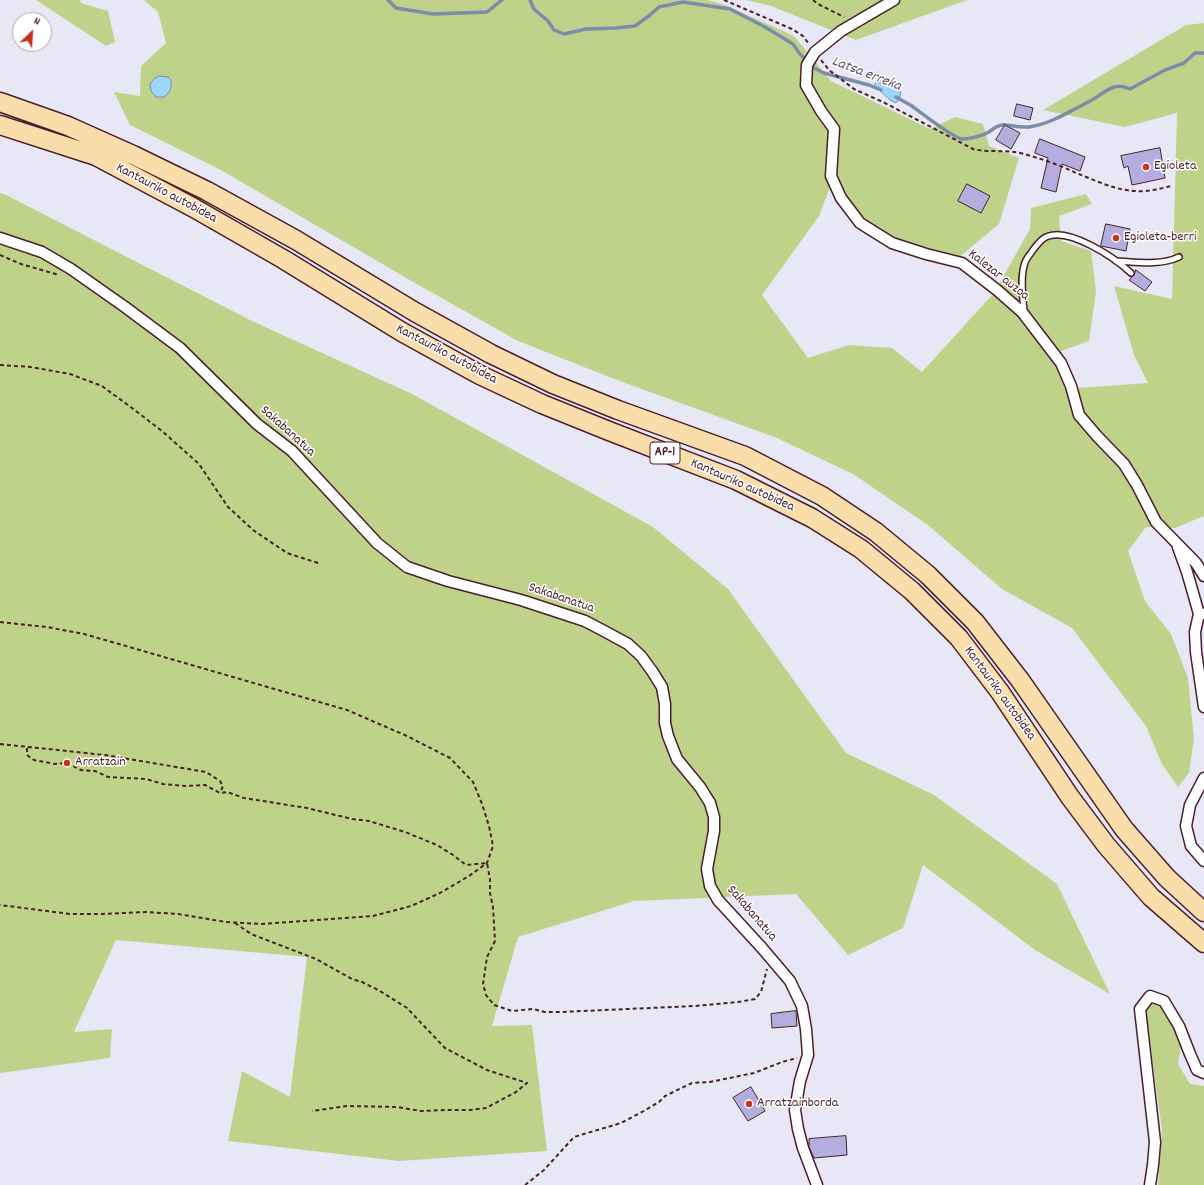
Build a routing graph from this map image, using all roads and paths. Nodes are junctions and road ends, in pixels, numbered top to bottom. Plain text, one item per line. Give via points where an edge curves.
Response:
1 (724, 0) edge
2 (813, 0) edge
3 (894, 0) edge
4 (856, 22) junction
5 (814, 54) junction
6 (0, 102) edge
7 (0, 124) edge
8 (1171, 186) dead end
9 (0, 238) edge
10 (0, 254) edge
11 (1179, 257) dead end
12 (1116, 261) junction
13 (1131, 273) dead end
14 (65, 277) dead end
15 (1024, 315) junction
16 (0, 366) edge
17 (1176, 542) junction
18 (318, 563) dead end
19 (1204, 576) edge
20 (1201, 614) edge
21 (0, 622) edge
22 (1204, 707) edge
23 (0, 744) edge
24 (27, 748) junction
25 (1204, 778) edge
26 (220, 793) junction
27 (1204, 861) edge
28 (486, 863) junction
29 (0, 905) edge
30 (1204, 912) edge
31 (234, 923) junction
32 (1204, 943) edge
33 (770, 957) junction
34 (808, 1055) junction
35 (1204, 1073) edge
36 (312, 1112) dead end
37 (524, 1185) edge
38 (818, 1185) edge
39 (1150, 1185) edge

1 - 5 path via 797,31
2 - 4 path
3 - 4 street
4 - 5 street
5 - 8 path via 829,70 854,88 972,149 1023,153 1118,189 1147,191
5 - 15 street, Kalezar auzoa via 807,65 806,86 834,129 831,176 841,198 860,223 892,243 962,263
6 - 30 highway, Kantauriko autobidea via 68,126 207,191 491,354 553,384 745,456 822,496 876,532 922,570 975,622 1020,680 1124,828 1167,878
7 - 32 highway, Kantauriko autobidea / AP-1 via 96,156 194,208 402,332 480,375 557,410 736,480 812,518 862,549 912,591 959,638 1000,692 1070,797 1106,845 1151,897
9 - 33 street, Sakabanatua via 42,252 71,269 180,348 257,424 292,451 377,543 407,567 585,621 628,644 641,656 662,687 665,723 677,759 710,803 714,831 707,869 710,886 718,900
10 - 14 path via 21,264
11 - 12 lane via 1155,263
12 - 13 lane
12 - 15 lane via 1087,243 1071,237 1055,234 1046,237 1039,242 1024,266
15 - 17 street, Kalezar auzoa via 1060,363 1071,386 1079,415 1124,464 1156,522
16 - 18 path via 31,367 70,374 102,386 150,422 199,464 228,507 253,530 286,553
17 - 19 street, Kalezar auzoa via 1196,563
17 - 20 street, Kalezar auzoa
20 - 22 street, Kalezar auzoa via 1195,632
21 - 28 path via 84,634 347,710 407,736 450,758 473,782 489,826 493,846
23 - 24 path
24 - 26 path via 27,755 34,760 55,764 66,763 108,777 205,786
24 - 26 path via 105,755 206,772 220,781 223,786
25 - 27 street via 1190,805 1186,826 1191,846
26 - 28 path via 227,792 244,798 369,821 437,845 466,865
28 - 31 path via 440,893 411,906 373,916 262,924
28 - 33 path via 490,879 495,941 487,957 483,984 486,995 494,1005 512,1010 534,1008 545,1012 561,1012 738,1002 755,999 761,992
29 - 31 path via 70,914 178,914
31 - 36 path via 251,934 316,959 352,980 380,990 407,1008 446,1048 487,1070 528,1083 486,1108 421,1111 347,1106
33 - 34 street, Sakabanatua via 790,981 802,1006
34 - 37 path via 782,1062 754,1074 692,1083 621,1123 574,1137 544,1170
34 - 38 street, Sakabanatua via 795,1110 803,1148
35 - 39 street via 1197,1070 1179,1026 1164,1001 1150,996 1140,1009 1155,1142

